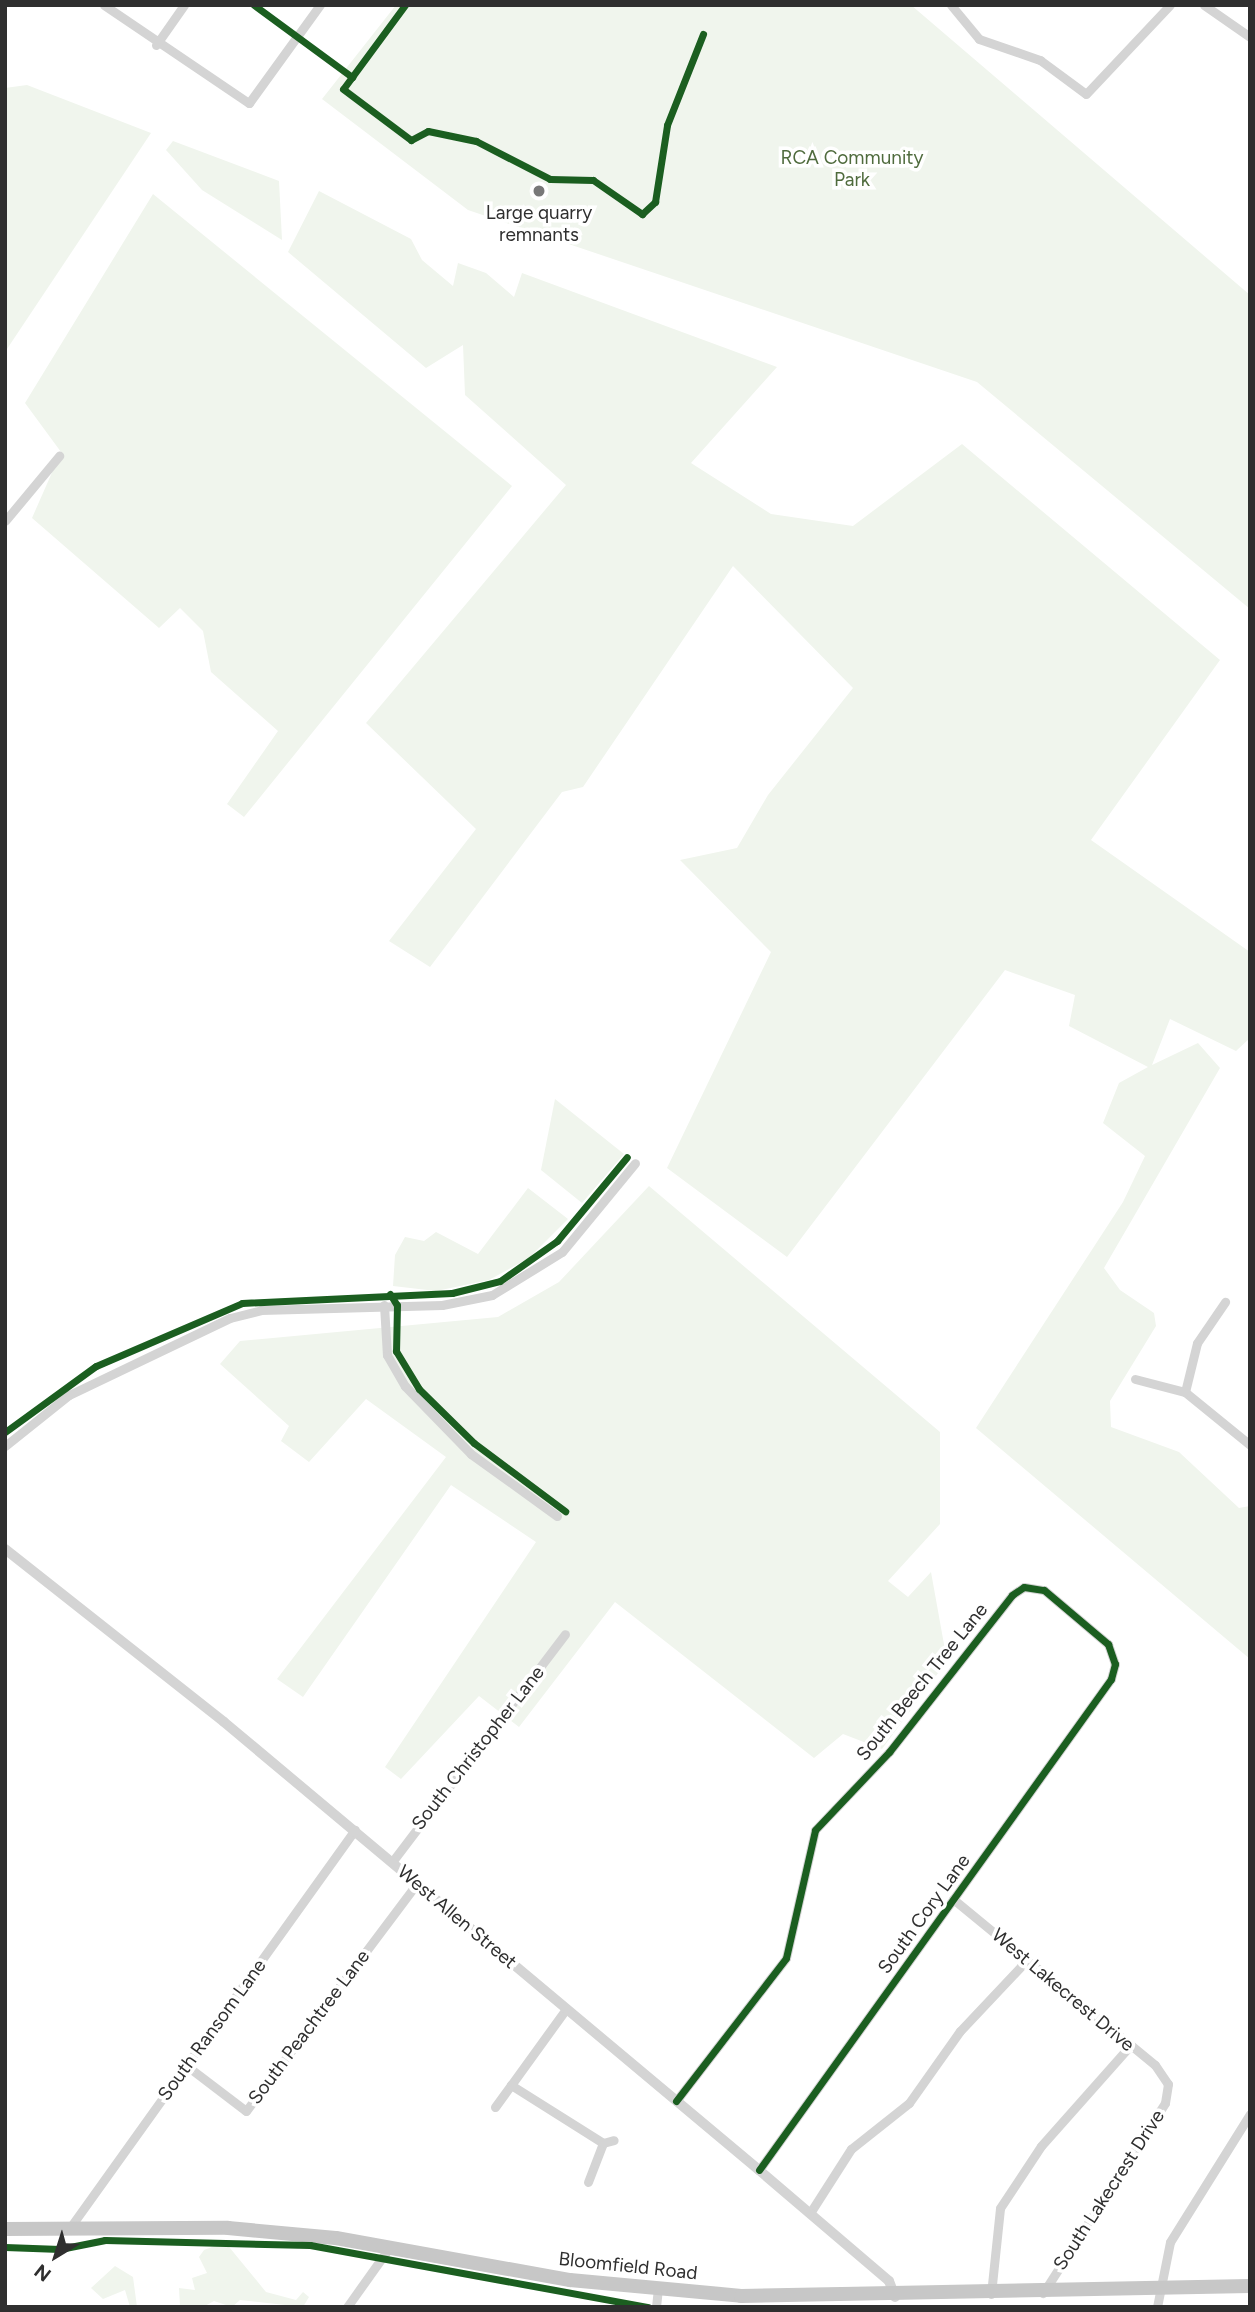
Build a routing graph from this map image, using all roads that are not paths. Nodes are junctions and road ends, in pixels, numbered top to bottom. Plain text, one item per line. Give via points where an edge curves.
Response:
1 (104, 5) edge
2 (184, 5) edge
3 (320, 5) edge
4 (951, 5) edge
5 (1170, 5) edge
6 (1204, 5) edge
7 (1250, 37) edge
8 (156, 45) junction
9 (59, 456) dead end
10 (5, 521) edge
11 (635, 1163) dead end
12 (1225, 1302) dead end
13 (384, 1305) junction
14 (1135, 1379) dead end
15 (1185, 1392) junction
16 (1250, 1445) edge
17 (5, 1446) edge
18 (557, 1516) dead end
19 (5, 1549) edge
20 (1044, 1590) joint
21 (565, 1634) dead end
22 (355, 1830) junction
23 (391, 1861) junction
24 (416, 1883) junction
25 (953, 1899) junction
26 (1026, 1961) junction
27 (566, 2009) junction
28 (1129, 2046) junction
29 (187, 2066) junction
30 (1168, 2084) joint
31 (510, 2085) junction
32 (676, 2101) junction
33 (495, 2107) dead end
34 (1250, 2114) edge
35 (614, 2140) dead end
36 (603, 2143) junction
37 (760, 2170) junction
38 (588, 2182) dead end
39 (810, 2213) junction
40 (5, 2229) edge
41 (69, 2229) junction
42 (389, 2248) junction
43 (1250, 2286) edge
44 (1160, 2288) junction
45 (658, 2289) junction
46 (1043, 2293) junction
47 (991, 2296) junction
48 (895, 2297) junction
49 (346, 2307) edge
50 (656, 2307) edge
51 (1157, 2307) edge

1 - 8 street
2 - 8 street
3 - 8 street via 249,103
4 - 5 street via 979,39 1041,60 1086,94
6 - 7 street
9 - 10 street
11 - 13 street via 562,1252 531,1277 492,1295 442,1305
12 - 15 street via 1197,1343
13 - 17 street via 261,1310 230,1318 69,1395
13 - 18 street via 387,1355 405,1386 471,1454
14 - 15 street
15 - 16 street
19 - 22 street, West Allen Street
20 - 25 street, South Cory Lane via 1102,1638 1115,1664 1108,1685
20 - 32 street, South Beech Tree Lane via 1024,1587 1012,1595 889,1752 815,1830 786,1958
21 - 23 street, South Christopher Lane
22 - 23 street, West Allen Street
22 - 29 street, South Ransom Lane
23 - 24 street, West Allen Street
24 - 27 street, West Allen Street
24 - 29 street, South Peachtree Lane via 246,2111
25 - 26 street, West Lakecrest Drive
25 - 37 street, South Cory Lane
26 - 28 street, West Lakecrest Drive
26 - 39 street via 960,2031 909,2103 851,2149
27 - 31 street
27 - 32 street, West Allen Street
28 - 30 street, West Lakecrest Drive via 1159,2069
28 - 47 street via 1041,2146 1000,2208
29 - 41 street, South Ransom Lane
30 - 46 street, South Lakecrest Drive via 1165,2103
31 - 33 street
31 - 36 street
32 - 37 street, West Allen Street
34 - 44 street via 1178,2226
35 - 36 street
36 - 38 street
37 - 39 street, West Allen Street
39 - 48 street, West Allen Street via 890,2281
40 - 41 main road, Bloomfield Road
41 - 42 main road, Bloomfield Road via 228,2228
42 - 45 main road, Bloomfield Road
42 - 49 street
43 - 44 main road, Bloomfield Road
44 - 46 main road, Bloomfield Road
44 - 51 street
45 - 48 main road, Bloomfield Road
45 - 50 street
46 - 47 main road, Bloomfield Road
47 - 48 main road, Bloomfield Road

